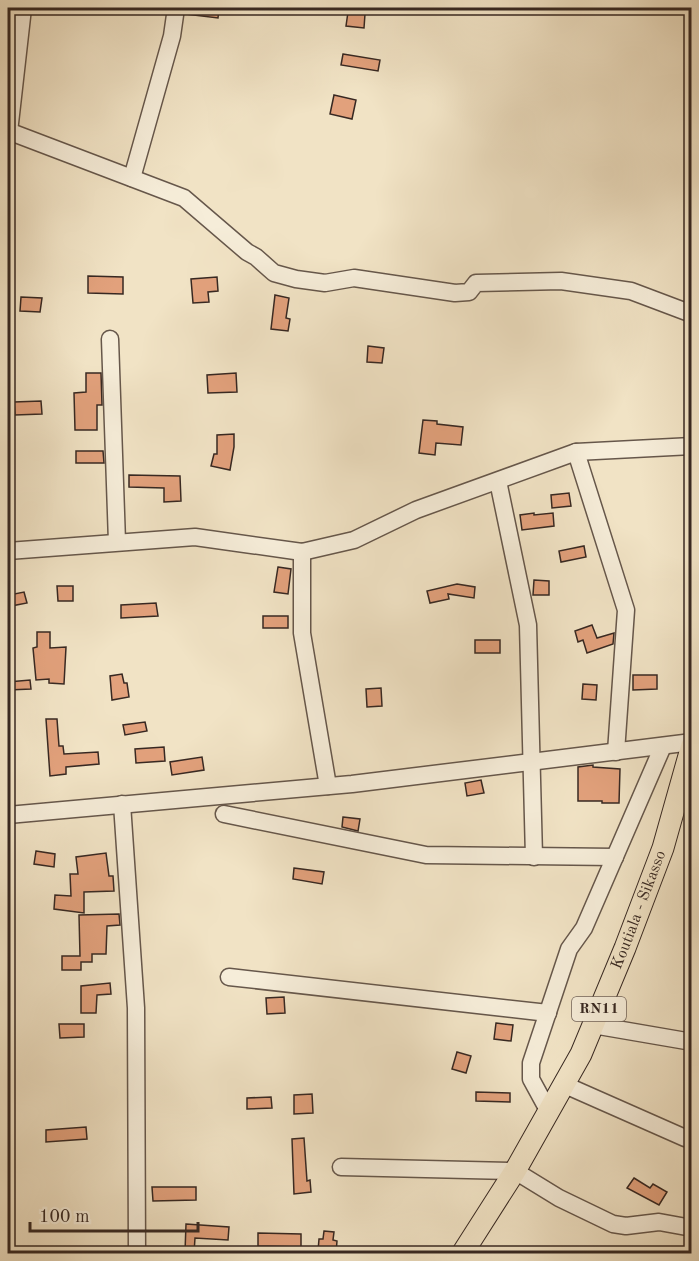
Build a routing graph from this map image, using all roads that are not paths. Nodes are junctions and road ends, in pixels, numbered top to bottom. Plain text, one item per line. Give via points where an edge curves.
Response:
1 (23, 8) edge
2 (176, 8) edge
3 (8, 131) edge
4 (132, 178) junction
5 (692, 314) edge
6 (110, 339) dead end
7 (692, 446) edge
8 (576, 452) junction
9 (498, 481) junction
10 (117, 542) junction
11 (8, 551) edge
12 (302, 552) junction
13 (692, 744) edge
14 (663, 746) junction
15 (616, 752) junction
16 (531, 762) junction
17 (328, 786) junction
18 (122, 804) junction
19 (224, 814) dead end
20 (8, 815) edge
21 (534, 856) junction
22 (615, 857) junction
23 (229, 977) dead end
24 (548, 1013) junction
25 (593, 1025) junction
26 (692, 1042) edge
27 (565, 1085) junction
28 (549, 1112) junction
29 (692, 1139) edge
30 (341, 1167) dead end
31 (515, 1171) junction
32 (692, 1228) edge
33 (137, 1254) edge
34 (462, 1254) edge

1 - 3 street
2 - 4 street via 172,36
3 - 4 street
4 - 5 street via 184,198 274,273 296,279 325,283 354,278 455,293 469,292 476,283 561,281 631,291
6 - 10 street
7 - 8 street
8 - 9 street
8 - 15 street via 626,610
9 - 12 street via 416,510 354,540
9 - 16 street via 528,625
10 - 11 street
10 - 12 street via 195,537
12 - 17 street via 302,633
13 - 14 street
13 - 25 main road, Koutiala - Sikasso / RN11 via 663,848
14 - 15 street
14 - 22 street
15 - 16 street
16 - 17 street
16 - 21 street
17 - 18 street
18 - 20 street
18 - 33 street via 136,1008
19 - 21 street via 426,855
21 - 22 street
22 - 24 street via 584,928 569,949
23 - 24 street
24 - 28 street via 531,1063 531,1077
25 - 26 street
25 - 27 main road, Koutiala - Sikasso / RN11
27 - 28 main road, Koutiala - Sikasso / RN11
27 - 29 street
28 - 31 main road, Koutiala - Sikasso / RN11
30 - 31 street
31 - 32 street via 613,1224 659,1222
31 - 34 main road, Koutiala - Sikasso / RN11

